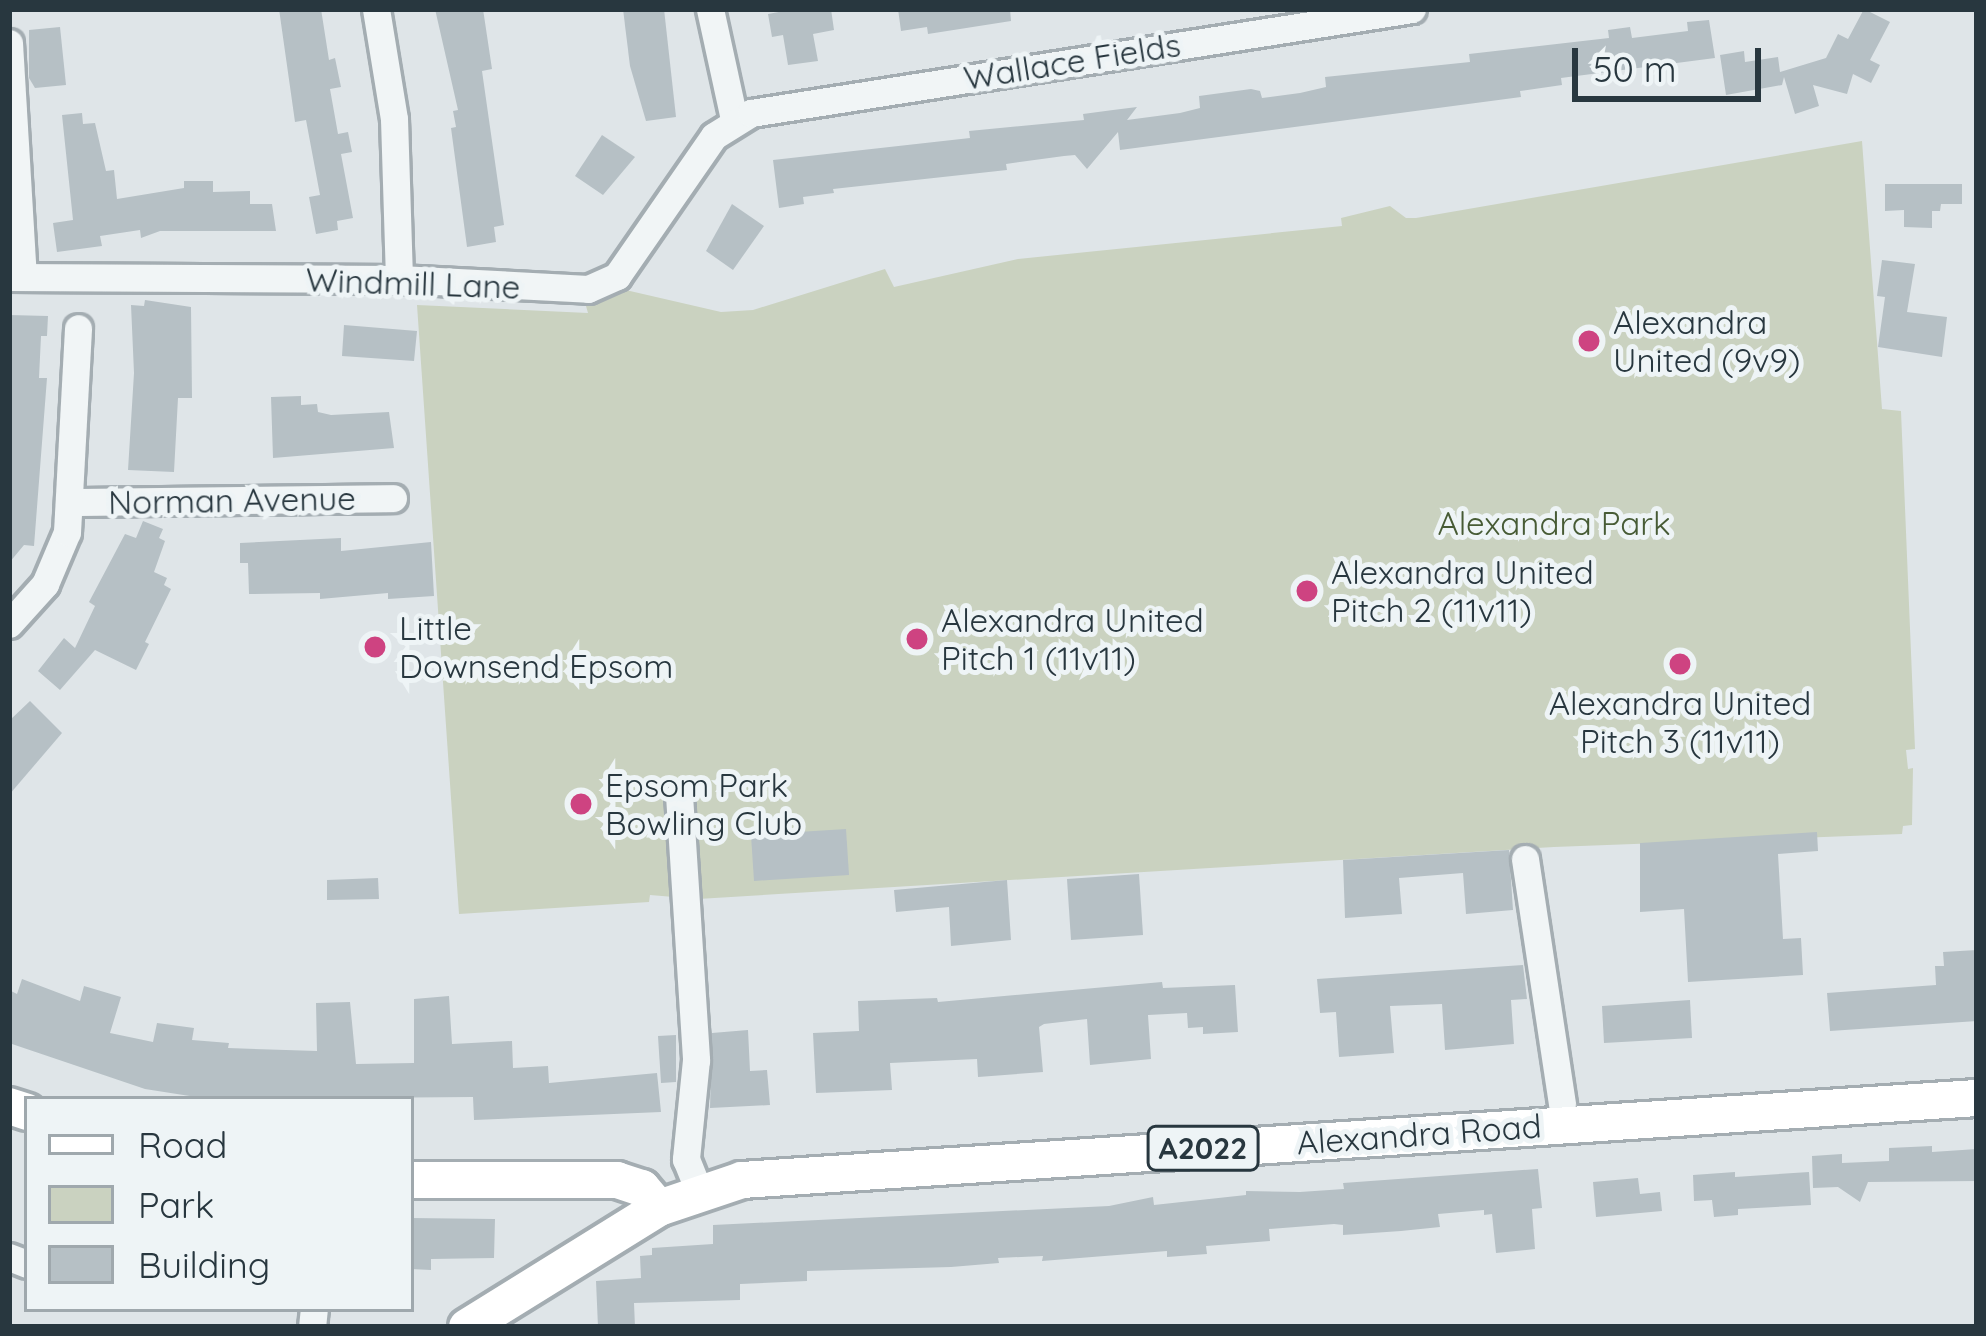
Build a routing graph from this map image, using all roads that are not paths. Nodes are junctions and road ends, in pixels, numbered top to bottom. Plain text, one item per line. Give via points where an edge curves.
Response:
1 (376, 9) edge
2 (710, 9) edge
3 (1412, 9) edge
4 (9, 43) edge
5 (734, 119) junction
6 (16, 277) edge
7 (399, 279) junction
8 (78, 328) dead end
9 (393, 499) dead end
10 (71, 502) junction
11 (9, 625) edge
12 (680, 795) dead end
13 (1525, 860) dead end
14 (1977, 1098) edge
15 (1562, 1104) dead end
16 (414, 1180) edge
17 (699, 1192) junction
18 (658, 1208) junction
19 (467, 1327) edge

1 - 7 street via 394,119
2 - 5 street
3 - 5 street, Wallace Fields
4 - 6 street
5 - 7 street, Windmill Lane via 604,285
6 - 7 street, Windmill Lane
8 - 10 street
9 - 10 street, Norman Avenue
10 - 11 street via 53,569
12 - 17 street via 696,1060 686,1159
13 - 15 street
14 - 17 main road, Alexandra Road / A2022 via 850,1169
16 - 18 main road via 617,1180 642,1188
17 - 18 main road, Alexandra Road / A2022
18 - 19 main road, Alexandra Road / A2022

